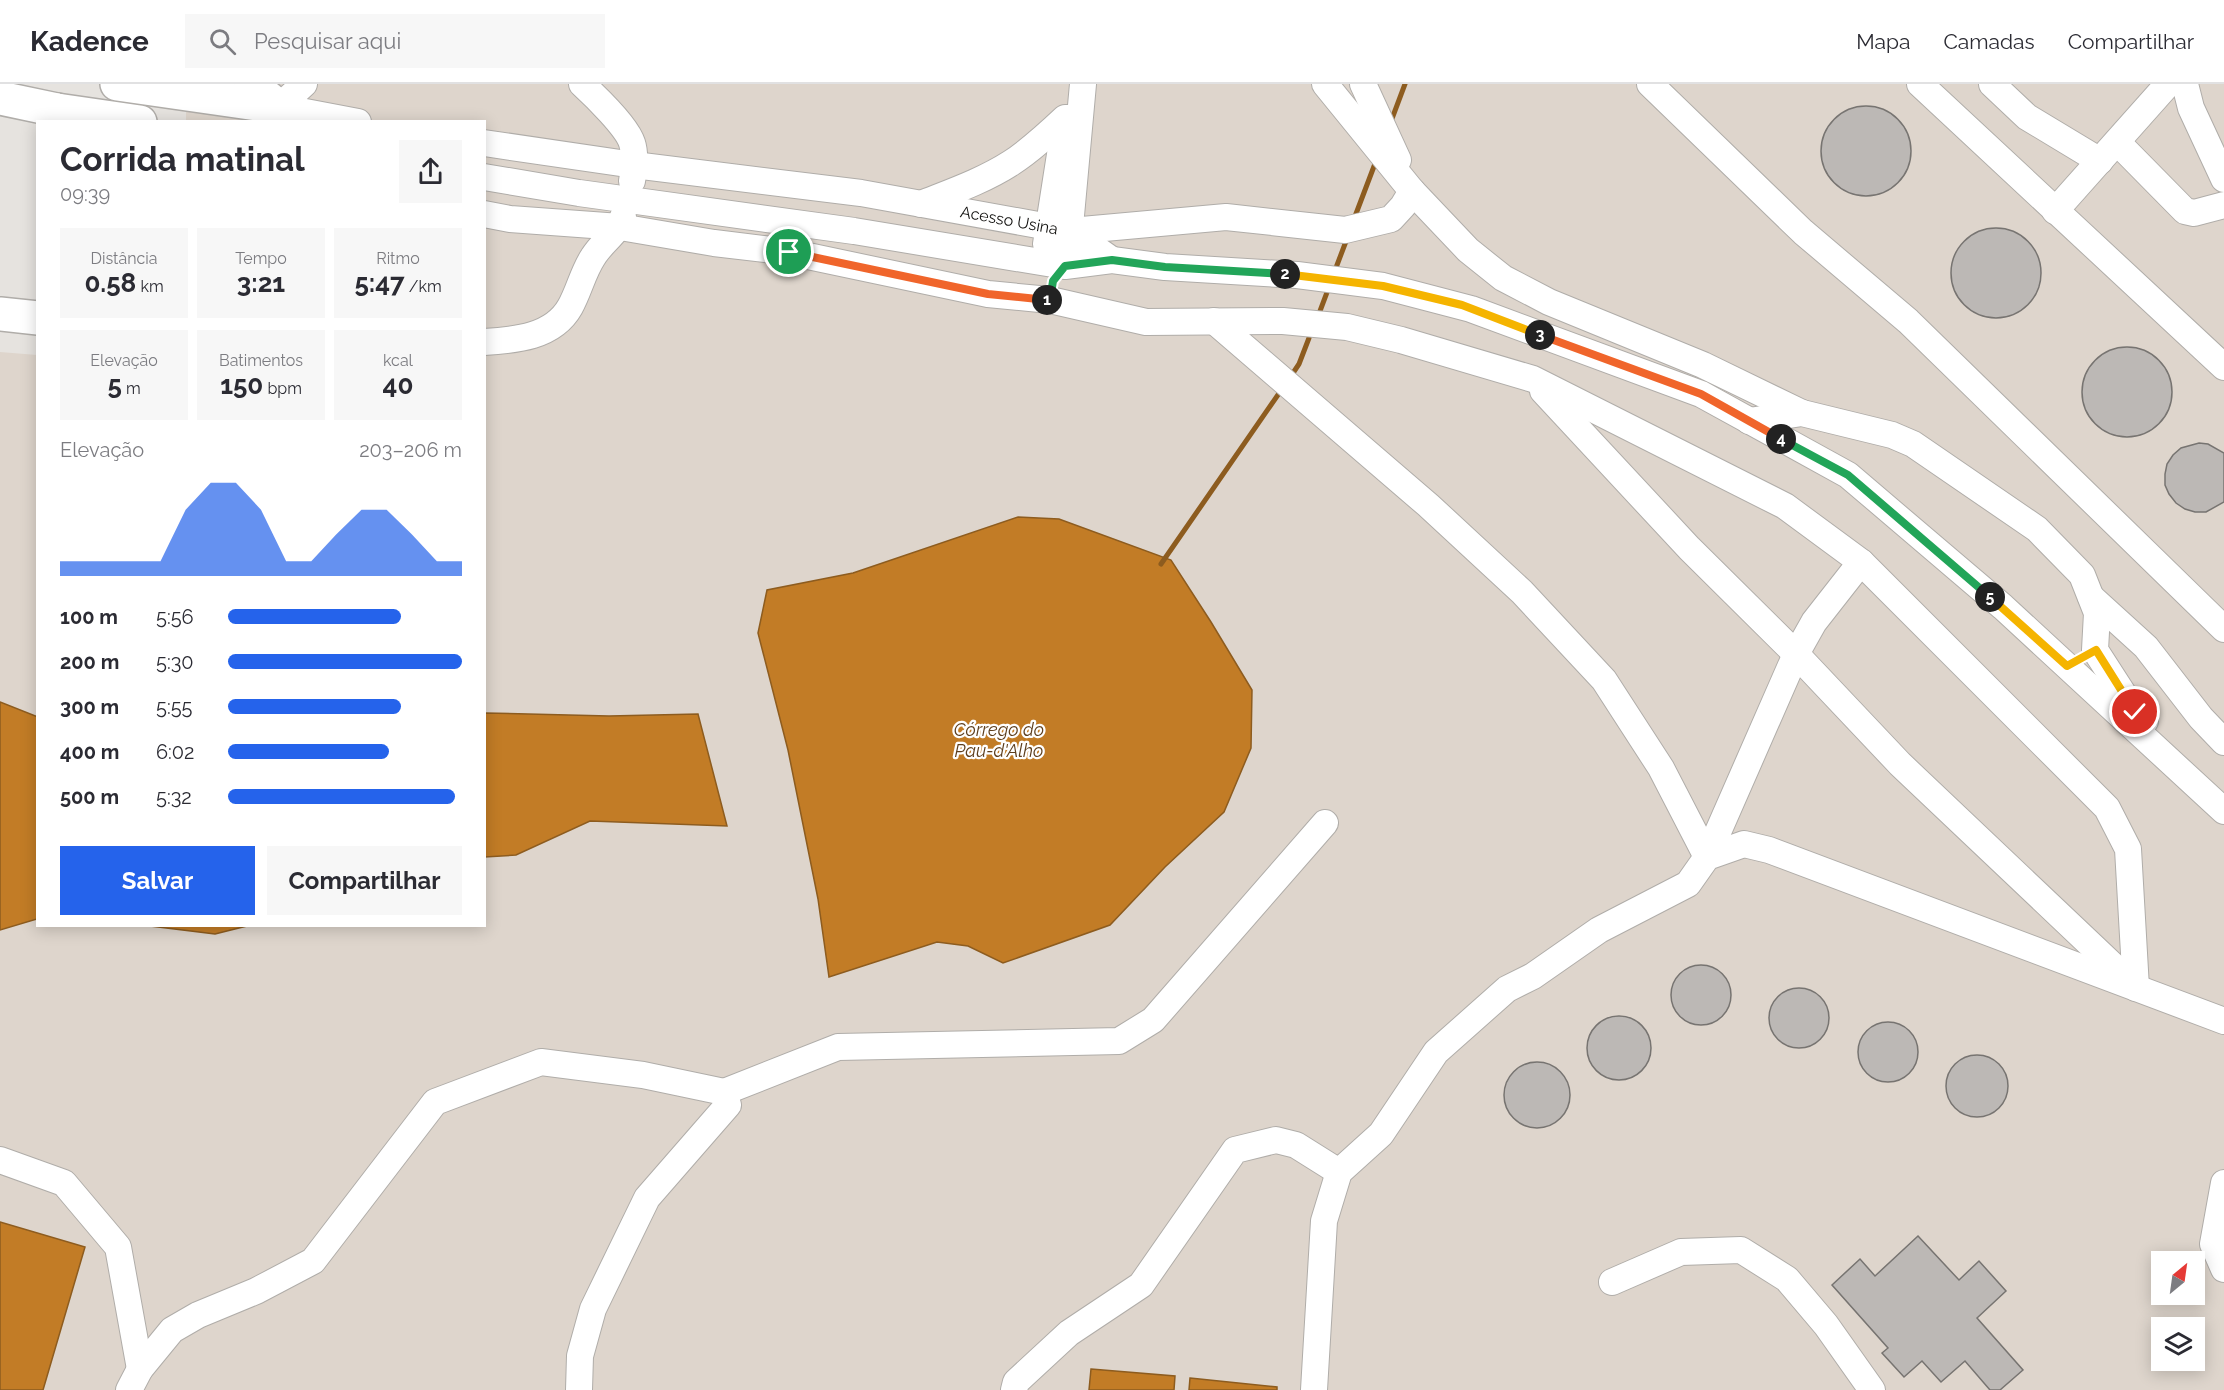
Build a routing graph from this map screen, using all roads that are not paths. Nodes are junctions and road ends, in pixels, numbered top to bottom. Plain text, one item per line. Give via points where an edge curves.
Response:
1 (117, 84) edge
2 (251, 84) edge
3 (304, 84) edge
4 (582, 84) edge
5 (1069, 84) edge
6 (1083, 84) edge
7 (1325, 84) edge
8 (1363, 84) edge
9 (1650, 84) edge
10 (1920, 84) edge
11 (1992, 84) edge
12 (2168, 84) edge
13 (2185, 84) edge
14 (0, 98) edge
15 (279, 107) junction
16 (67, 116) edge
17 (1073, 118) junction
18 (116, 120) edge
19 (347, 120) edge
20 (486, 143) edge
21 (1383, 143) junction
22 (2108, 152) junction
23 (634, 165) junction
24 (486, 177) edge
25 (2224, 178) edge
26 (797, 186) junction
27 (1412, 191) junction
28 (628, 200) junction
29 (920, 205) junction
30 (2224, 206) edge
31 (2055, 211) junction
32 (486, 214) edge
33 (791, 223) junction
34 (620, 227) junction
35 (1060, 229) junction
36 (789, 252) junction
37 (1112, 260) junction
38 (1053, 278) junction
39 (1503, 278) junction
40 (1471, 309) junction
41 (0, 314) edge
42 (36, 318) edge
43 (1214, 321) junction
44 (486, 342) edge
45 (2224, 367) edge
46 (1533, 379) junction
47 (1802, 413) junction
48 (1749, 421) junction
49 (1861, 562) junction
50 (2091, 597) junction
51 (2224, 628) edge
52 (2096, 650) junction
53 (1796, 654) junction
54 (2067, 666) junction
55 (2224, 742) edge
56 (2224, 790) edge
57 (2224, 811) edge
58 (1325, 823) dead end
59 (1707, 857) junction
60 (2136, 988) junction
61 (2224, 1021) edge
62 (724, 1092) junction
63 (0, 1160) edge
64 (1339, 1172) junction
65 (2224, 1183) edge
66 (2224, 1269) edge
67 (1612, 1282) dead end
68 (134, 1380) edge
69 (579, 1390) edge
70 (1014, 1390) edge
71 (1314, 1390) edge
72 (1872, 1390) edge

1 - 15 main road
2 - 15 main road
3 - 15 street
4 - 23 street via 632,142
5 - 17 street
6 - 17 street
7 - 21 street
8 - 21 street
9 - 51 street via 1803,232 1908,321
10 - 31 street
11 - 22 street via 2027,117
12 - 22 street
13 - 25 street via 2191,108
14 - 16 main road
15 - 19 street
16 - 18 main road
17 - 29 street via 1011,164
17 - 35 street
20 - 23 street, Acesso Usina
21 - 27 street
22 - 30 street via 2185,211 2194,213
22 - 31 street
23 - 26 street, Acesso Usina
23 - 28 street
24 - 28 street
26 - 29 street, Acesso Usina
26 - 33 street
27 - 35 street via 1390,219 1354,228 1226,217
27 - 39 street via 1468,250
28 - 33 street
28 - 34 street
29 - 35 street, Acesso Usina
31 - 45 street
32 - 34 street
33 - 36 street
33 - 38 street
34 - 36 street
34 - 44 street via 592,257 562,319 548,330 511,341
35 - 37 street, Acesso Usina
35 - 38 street
36 - 38 street via 988,294
37 - 38 street
37 - 40 street via 1383,286
38 - 43 street via 1146,322
39 - 40 street via 1481,294
39 - 47 street via 1549,302 1703,365
40 - 48 street via 1701,394
41 - 42 main road
43 - 46 street via 1283,321 1347,327
43 - 59 street via 1428,505 1522,592 1604,680 1661,768
46 - 49 street via 1785,506
46 - 53 street via 1689,548
47 - 48 street
47 - 50 street via 1892,435 1912,444 2037,529 2082,575
48 - 54 street via 1848,475
49 - 53 street via 1814,622
49 - 60 street via 2107,808 2128,849
50 - 52 street via 2097,614
50 - 55 street via 2146,647
52 - 54 street
52 - 56 street via 2135,712
53 - 59 street
53 - 60 street via 1900,764
54 - 57 street
58 - 62 street via 1153,1020 1119,1041 838,1047
59 - 60 street via 1744,844 1769,850
59 - 64 street via 1688,884 1599,930 1533,976 1507,989 1436,1052 1381,1134
60 - 61 street
62 - 68 street via 643,1075 541,1062 435,1102 313,1261 172,1330
62 - 69 street via 728,1105 647,1198 593,1309 580,1356
63 - 68 street via 64,1183 118,1247
64 - 70 street via 1296,1145 1276,1140 1235,1150 1141,1285 1069,1333 1016,1382
64 - 71 street via 1324,1221
65 - 66 street via 2213,1244
67 - 72 street via 1681,1252 1741,1250 1787,1279

